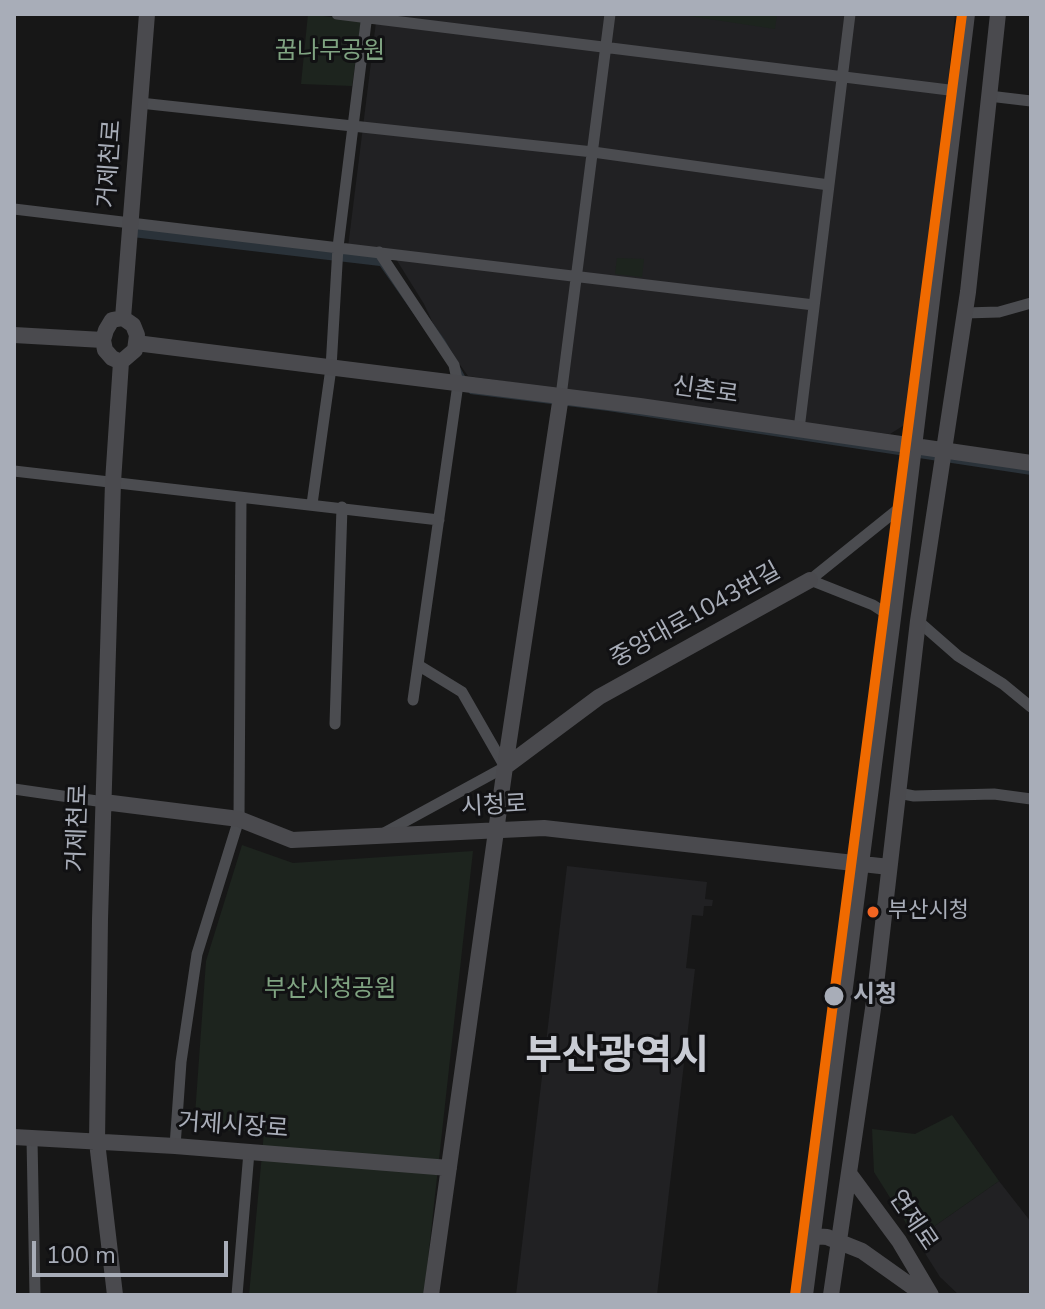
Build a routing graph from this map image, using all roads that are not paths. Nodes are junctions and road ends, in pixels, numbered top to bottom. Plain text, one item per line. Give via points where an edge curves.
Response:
1 (147, 14) edge
2 (337, 14) edge
3 (610, 14) edge
4 (850, 14) edge
5 (967, 14) edge
6 (998, 14) edge
7 (367, 16) edge
8 (606, 48) junction
9 (842, 77) junction
10 (957, 91) junction
11 (989, 96) junction
12 (1031, 101) edge
13 (140, 103) junction
14 (353, 125) junction
15 (593, 152) junction
16 (829, 185) junction
17 (14, 209) edge
18 (131, 222) junction
19 (338, 247) junction
20 (379, 252) junction
21 (577, 276) junction
22 (1031, 303) edge
23 (814, 305) junction
24 (965, 313) junction
25 (123, 318) junction
26 (14, 335) edge
27 (103, 340) junction
28 (136, 343) junction
29 (121, 362) junction
30 (331, 368) junction
31 (458, 384) junction
32 (561, 396) junction
33 (799, 429) junction
34 (914, 447) junction
35 (944, 450) junction
36 (1031, 463) edge
37 (14, 471) edge
38 (113, 482) junction
39 (241, 498) junction
40 (907, 502) junction
41 (312, 504) junction
42 (342, 507) junction
43 (439, 520) junction
44 (810, 580) junction
45 (893, 618) junction
46 (918, 621) junction
47 (418, 665) junction
48 (413, 700) dead end
49 (1031, 707) edge
50 (335, 724) dead end
51 (505, 767) junction
52 (14, 789) edge
53 (898, 793) junction
54 (1031, 799) edge
55 (104, 802) junction
56 (239, 819) junction
57 (497, 832) junction
58 (378, 836) junction
59 (862, 866) junction
60 (889, 867) junction
61 (14, 1137) edge
62 (32, 1139) junction
63 (97, 1142) junction
64 (175, 1146) junction
65 (249, 1152) junction
66 (449, 1168) junction
67 (851, 1176) junction
68 (813, 1236) junction
69 (839, 1241) junction
70 (35, 1295) edge
71 (115, 1295) edge
72 (237, 1295) edge
73 (431, 1295) edge
74 (805, 1295) edge
75 (831, 1295) edge
76 (924, 1295) edge
77 (931, 1295) edge

1 - 13 main road, 거제천로
2 - 7 street
3 - 8 street
4 - 9 street
5 - 10 main road
6 - 11 main road
7 - 8 street
7 - 14 street
8 - 9 street
8 - 15 street
9 - 10 street
9 - 16 street
10 - 34 main road
11 - 12 street
11 - 24 main road
13 - 14 street
13 - 18 main road, 거제천로
14 - 15 street
14 - 19 street
15 - 16 street
15 - 21 street
16 - 23 street
17 - 18 street
18 - 19 street
18 - 25 main road, 거제천로
19 - 20 street
19 - 30 street
20 - 21 street
20 - 31 street via 454,365
21 - 23 street
21 - 32 street
22 - 24 street via 999,312
23 - 33 street
24 - 35 main road
25 - 27 main road via 112,320
25 - 28 main road via 133,325
26 - 27 main road
27 - 29 main road via 105,350
28 - 29 main road
28 - 30 main road, 신촌로
29 - 38 main road, 거제천로
30 - 31 main road, 신촌로
30 - 41 street
31 - 32 main road, 신촌로
31 - 43 street
32 - 33 main road, 신촌로
32 - 51 main road
33 - 34 main road, 신촌로
34 - 35 main road, 신촌로
34 - 40 main road
35 - 36 main road, 신촌로
35 - 46 main road
37 - 38 street
38 - 39 street
38 - 55 main road, 거제천로
39 - 41 street
39 - 56 street
40 - 44 street, 중앙대로1043번길
40 - 45 main road
41 - 42 street
42 - 43 street
42 - 50 street
43 - 47 street
44 - 45 street
44 - 51 main road, 중앙대로1043번길 via 599,697
45 - 59 main road
46 - 49 street
46 - 53 main road
47 - 48 street
47 - 51 street via 462,692
51 - 57 main road
51 - 58 street, 중앙대로1043번길
52 - 55 street
53 - 54 street
53 - 60 main road
55 - 56 main road, 시청로
55 - 63 main road, 거제천로
56 - 58 main road, 시청로 via 292,840
56 - 64 street via 197,954
57 - 58 main road, 시청로
57 - 59 main road, 시청로 via 544,828
57 - 66 main road
59 - 60 main road, 시청로
59 - 68 main road
60 - 67 main road
61 - 62 main road, 거제시장로
62 - 63 main road, 거제시장로
62 - 70 street
63 - 64 main road, 거제시장로
63 - 71 main road, 거제천로
64 - 65 main road, 거제시장로
65 - 66 main road, 거제시장로
65 - 72 street
66 - 73 main road
67 - 69 main road
67 - 77 main road, 연제로
68 - 69 main road, 연제로
68 - 74 main road
69 - 75 main road
69 - 76 main road, 연제로

